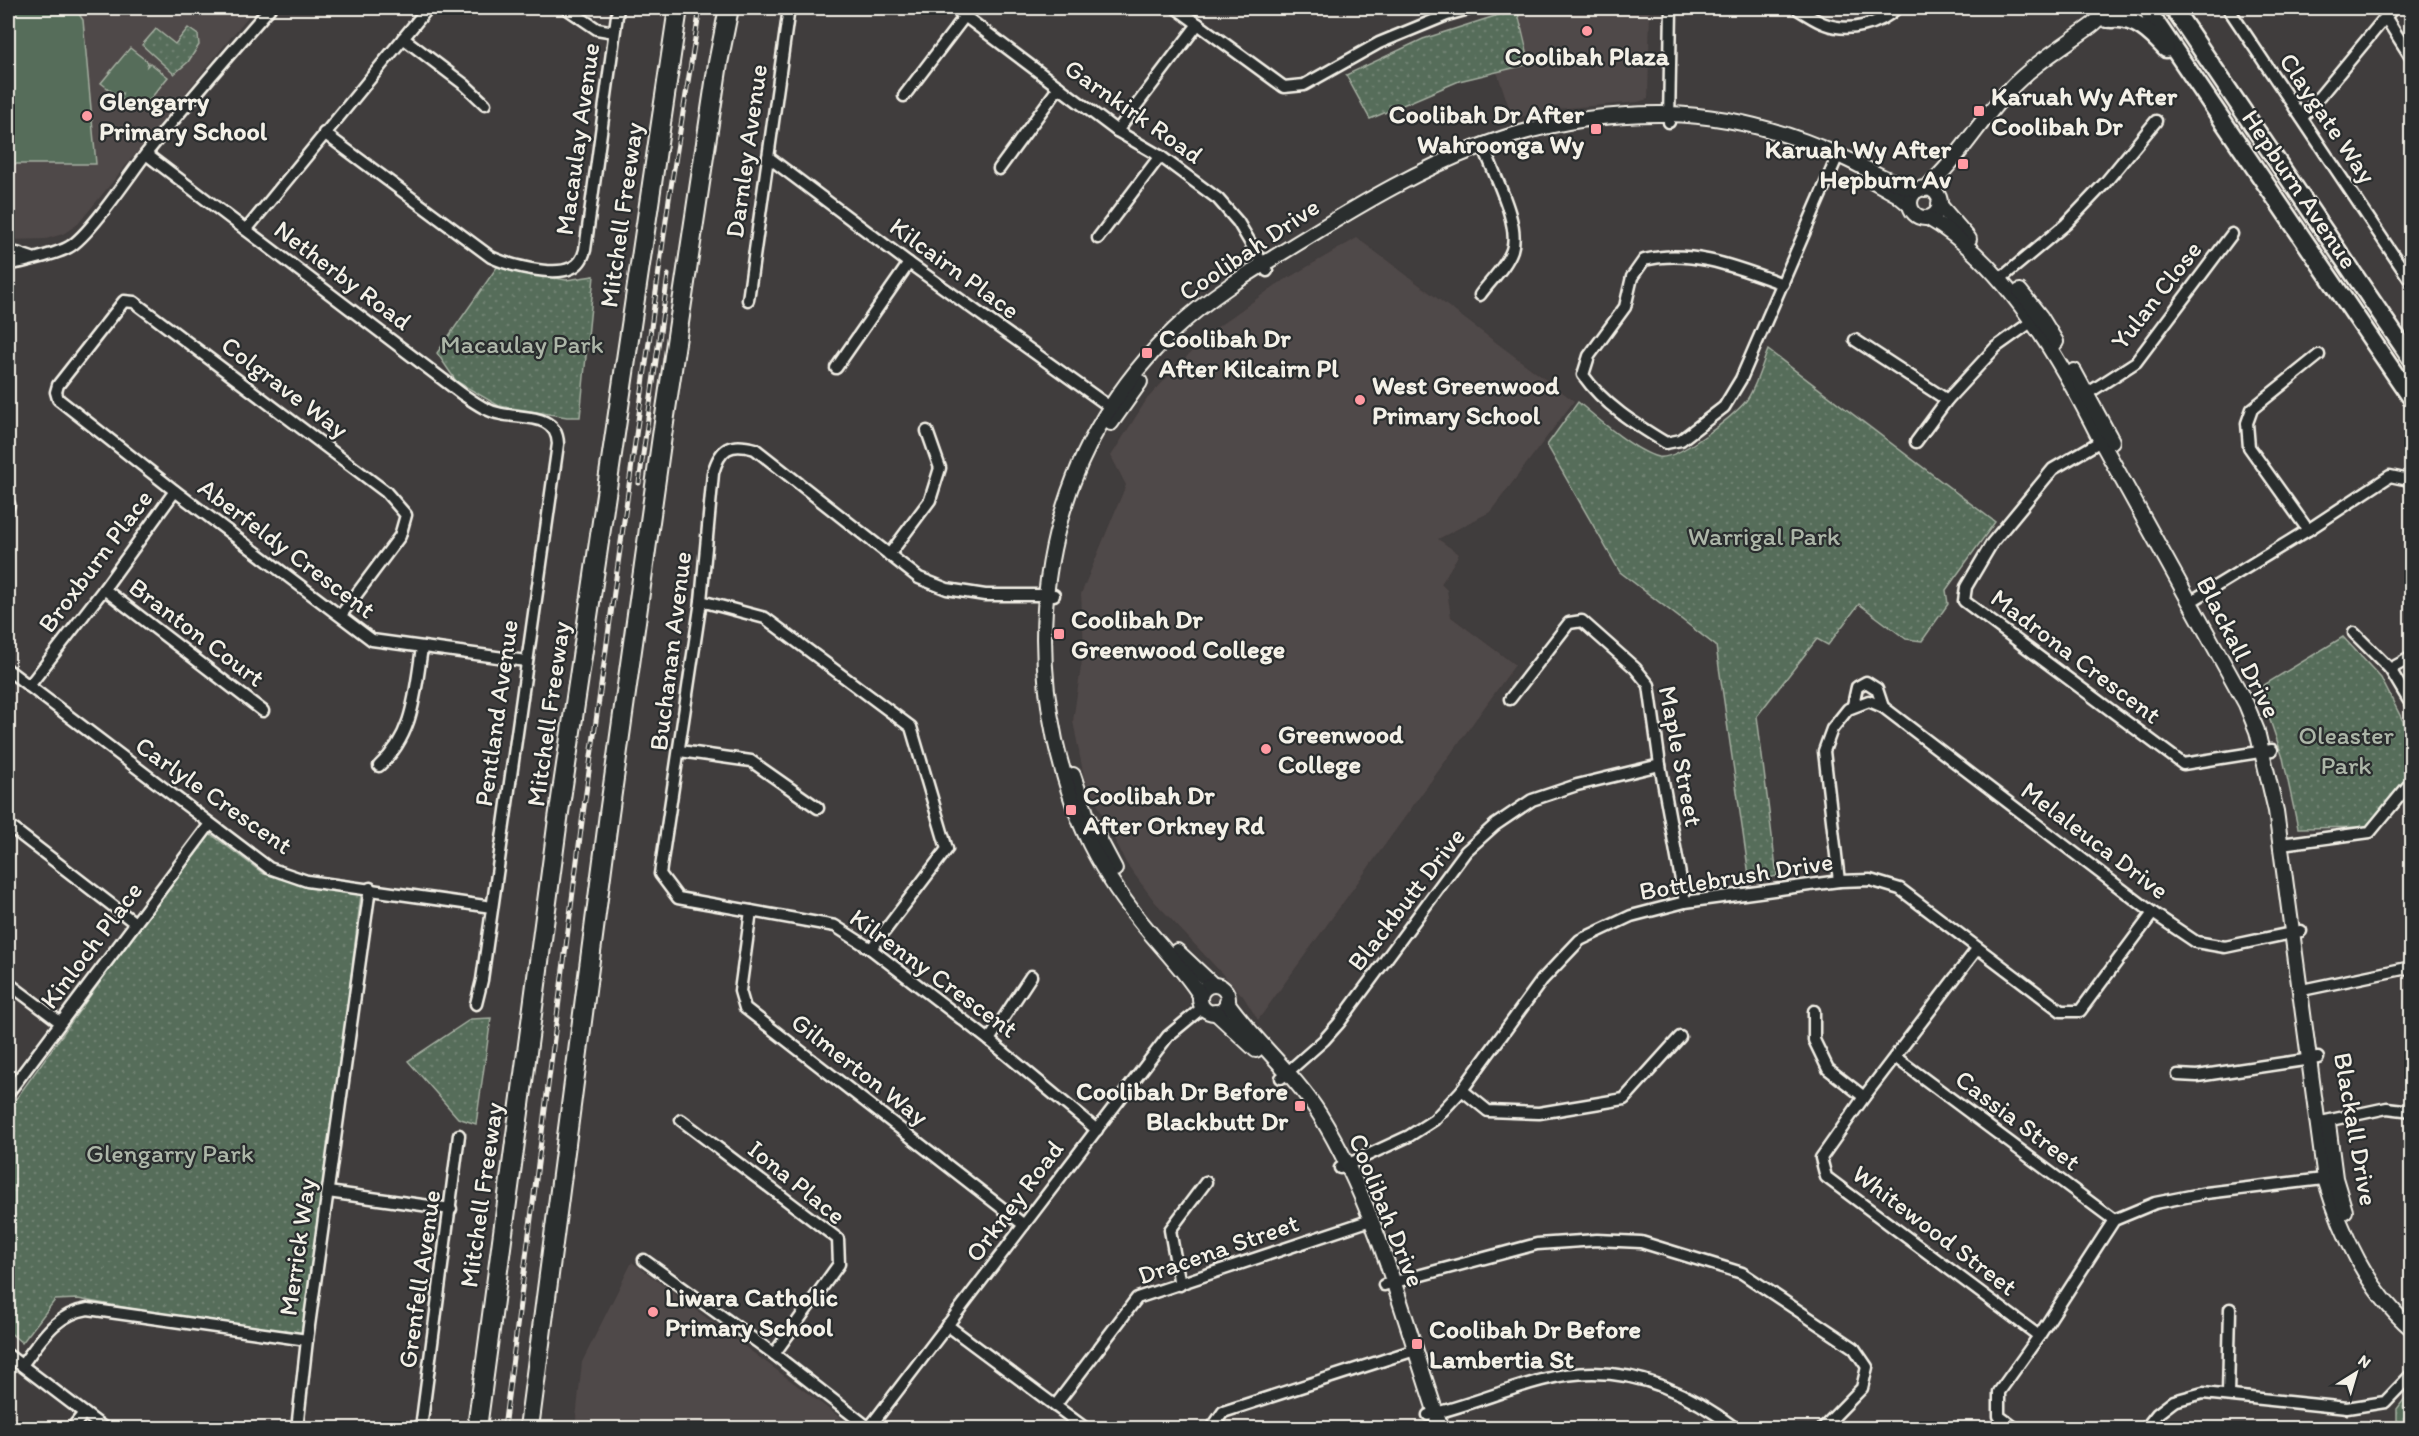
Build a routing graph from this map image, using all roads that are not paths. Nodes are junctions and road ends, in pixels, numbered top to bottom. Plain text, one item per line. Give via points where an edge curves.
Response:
1 (270, 8) edge
2 (428, 8) edge
3 (566, 8) edge
4 (618, 8) edge
5 (678, 8) edge
6 (729, 8) edge
7 (789, 8) edge
8 (954, 8) edge
9 (1176, 8) edge
10 (1472, 8) edge
11 (1671, 8) edge
12 (1799, 8) edge
13 (1897, 8) edge
14 (2128, 8) edge
15 (2146, 8) edge
16 (2173, 8) edge
17 (2228, 8) edge
18 (2393, 8) edge
19 (2111, 13) edge
20 (965, 16) junction
21 (2386, 18) junction
22 (1198, 24) junction
23 (614, 32) junction
24 (403, 38) junction
25 (2412, 59) edge
26 (1059, 87) junction
27 (904, 96) dead end
28 (2210, 102) junction
29 (485, 104) dead end
30 (1669, 118) junction
31 (2302, 118) junction
32 (2156, 121) dead end
33 (1117, 131) junction
34 (324, 133) junction
35 (1484, 148) junction
36 (146, 154) junction
37 (1160, 156) junction
38 (768, 157) junction
39 (1837, 159) junction
40 (1948, 166) junction
41 (999, 170) dead end
42 (1922, 189) junction
43 (1939, 200) junction
44 (1910, 205) junction
45 (1928, 218) junction
46 (246, 230) junction
47 (2232, 234) dead end
48 (1098, 238) dead end
49 (8, 253) edge
50 (32, 258) junction
51 (909, 263) junction
52 (8, 264) edge
53 (1265, 267) junction
54 (2002, 277) junction
55 (2412, 283) edge
56 (1783, 284) junction
57 (1480, 295) dead end
58 (748, 300) dead end
59 (2036, 319) junction
60 (1855, 340) dead end
61 (2319, 355) dead end
62 (2412, 360) edge
63 (836, 368) dead end
64 (56, 392) joint
65 (2084, 396) junction
66 (2412, 399) edge
67 (1947, 400) junction
68 (1114, 409) junction
69 (553, 428) joint
70 (927, 431) dead end
71 (2105, 439) junction
72 (1916, 442) dead end
73 (2412, 484) edge
74 (175, 491) junction
75 (2308, 530) junction
76 (889, 555) junction
77 (104, 589) junction
78 (1050, 595) junction
79 (2194, 600) junction
80 (701, 601) junction
81 (341, 615) junction
82 (2354, 633) dead end
83 (422, 648) junction
84 (2412, 657) edge
85 (526, 661) junction
86 (2390, 669) junction
87 (8, 670) edge
88 (29, 686) junction
89 (1510, 699) dead end
90 (1853, 705) junction
91 (2412, 706) edge
92 (1883, 707) junction
93 (263, 711) dead end
94 (680, 751) junction
95 (2267, 751) junction
96 (1660, 765) junction
97 (379, 766) dead end
98 (2412, 781) edge
99 (818, 808) dead end
100 (210, 824) junction
101 (8, 825) edge
102 (2286, 843) junction
103 (660, 874) joint
104 (1839, 881) junction
105 (370, 888) junction
106 (1685, 902) junction
107 (492, 907) junction
108 (751, 911) junction
109 (2152, 913) junction
110 (135, 923) junction
111 (2297, 932) junction
112 (871, 949) junction
113 (1977, 949) junction
114 (2412, 967) edge
115 (1031, 976) dead end
116 (8, 983) edge
117 (1213, 985) junction
118 (2306, 989) junction
119 (1227, 1002) junction
120 (476, 1004) dead end
121 (1206, 1005) junction
122 (1814, 1011) dead end
123 (60, 1022) junction
124 (1680, 1037) dead end
125 (989, 1040) junction
126 (1895, 1057) junction
127 (2314, 1059) junction
128 (1285, 1075) junction
129 (2178, 1075) dead end
130 (1462, 1090) junction
131 (8, 1093) edge
132 (1864, 1097) junction
133 (2412, 1111) edge
134 (681, 1120) dead end
135 (2323, 1122) junction
136 (1097, 1130) junction
137 (459, 1135) dead end
138 (1344, 1166) junction
139 (2330, 1179) junction
140 (1206, 1182) dead end
141 (328, 1192) junction
142 (451, 1209) junction
143 (2114, 1220) junction
144 (1367, 1221) junction
145 (1024, 1225) junction
146 (644, 1260) dead end
147 (1388, 1284) junction
148 (1180, 1285) junction
149 (2230, 1309) dead end
150 (2412, 1316) edge
151 (948, 1325) junction
152 (2412, 1329) edge
153 (2039, 1336) junction
154 (307, 1340) junction
155 (1411, 1351) junction
156 (774, 1354) junction
157 (8, 1355) edge
158 (22, 1365) junction
159 (2412, 1374) edge
160 (2228, 1395) junction
161 (1055, 1406) junction
162 (84, 1413) junction
163 (1432, 1419) edge
164 (298, 1420) dead end
165 (72, 1428) edge
166 (104, 1428) edge
167 (421, 1428) edge
168 (477, 1428) edge
169 (529, 1428) edge
170 (869, 1428) edge
171 (1085, 1428) edge
172 (1212, 1428) edge
173 (1441, 1428) edge
174 (1735, 1428) edge
175 (1823, 1428) edge
176 (2015, 1428) edge
177 (2146, 1428) edge

1 - 36 street
2 - 24 street
3 - 23 street via 597,29
4 - 23 street, Macaulay Avenue
5 - 168 highway, Mitchell Freeway via 558,819
6 - 169 highway via 662,436
7 - 38 street, Darnley Avenue
8 - 20 street, Garnkirk Road
9 - 22 street
10 - 22 street via 1379,43 1304,86 1284,87
11 - 30 street
12 - 13 street via 1826,25 1862,27 1888,17
14 - 19 main road
15 - 28 main road, Hepburn Avenue
16 - 62 main road, Hepburn Avenue
17 - 31 street, Claygate Way
18 - 21 street
19 - 28 main road via 2124,17 2165,48 2191,86
19 - 40 main road via 2044,58 2010,89
20 - 26 street, Garnkirk Road
20 - 27 street
21 - 25 street
21 - 31 street
22 - 33 street
23 - 34 street, Macaulay Avenue via 585,250 580,262 569,269 556,272 491,257
24 - 29 street
24 - 34 street
26 - 33 street, Garnkirk Road
26 - 41 street
28 - 66 main road, Hepburn Avenue
30 - 35 main road, Coolibah Drive via 1567,130
30 - 39 main road, Coolibah Drive via 1761,136
31 - 55 street, Claygate Way
32 - 54 street via 2066,224
33 - 37 street, Garnkirk Road
34 - 46 street
35 - 53 main road, Coolibah Drive
35 - 57 street via 1512,222 1514,241 1508,259
36 - 46 street, Netherby Road
36 - 50 street via 70,247
37 - 48 street
37 - 53 street, Garnkirk Road via 1229,209
38 - 51 street, Kilcairn Place
38 - 58 street, Darnley Avenue
39 - 42 main road, Coolibah Drive
39 - 44 main road, Coolibah Drive
39 - 56 street
40 - 42 main road
40 - 43 main road
42 - 43 main road via 1934,192
42 - 44 main road via 1912,196
43 - 45 main road via 1937,211
43 - 54 main road, Blackall Drive via 1958,228
44 - 45 main road via 1915,215
45 - 54 main road, Blackall Drive
46 - 69 street, Netherby Road via 475,403 500,414 542,420
47 - 65 street, Yulan Close via 2136,362
49 - 50 street
50 - 52 street
51 - 63 street
51 - 68 street, Kilcairn Place
53 - 68 main road, Coolibah Drive via 1188,328
54 - 59 main road, Blackall Drive
56 - 56 street via 1725,263 1663,255 1644,260 1632,277 1625,307 1589,356 1582,375 1594,391 1629,420 1666,443 1682,440 1724,407 1741,379
59 - 65 main road, Blackall Drive
59 - 67 street via 1996,347
60 - 67 street
61 - 75 street via 2252,409 2247,423 2249,447
64 - 74 street, Aberfeldy Crescent via 58,399
64 - 81 street, Colgrave Way via 124,301 134,302 386,492 406,515 400,536
65 - 71 main road, Blackall Drive
67 - 72 street
68 - 78 main road, Coolibah Drive via 1078,491
69 - 85 street, Pentland Avenue via 558,444
70 - 76 street via 940,468 930,500
71 - 79 main road, Blackall Drive
71 - 95 street, Madrona Crescent via 2053,470 1992,543 1966,587 1964,601 2183,764
73 - 75 street via 2390,476
74 - 77 street, Broxburn Place
74 - 81 street, Aberfeldy Crescent
75 - 79 street
76 - 78 street via 919,578 947,589 985,595
76 - 80 street, Buchanan Avenue via 755,449 739,445 728,448 718,458 713,473
77 - 88 street, Broxburn Place
77 - 93 street, Branton Court
78 - 117 main road, Coolibah Drive via 1056,693 1066,750 1088,816 1130,894 1172,945
78 - 121 main road, Coolibah Drive via 1045,662 1049,703 1058,753 1078,818 1098,859 1124,898
79 - 95 main road, Blackall Drive via 2247,687
80 - 94 street, Buchanan Avenue
80 - 112 street via 765,618 911,728 947,849
81 - 83 street, Aberfeldy Crescent via 372,640
82 - 86 street
83 - 85 street, Aberfeldy Crescent
83 - 97 street via 407,729 396,750
84 - 86 street
85 - 107 street, Pentland Avenue
86 - 91 street
87 - 88 street, Carlyle Crescent
88 - 100 street, Carlyle Crescent
89 - 96 street, Maple Street via 1569,623 1582,621 1635,668 1648,685
90 - 92 street via 1869,700
90 - 92 street, Melaleuca Drive via 1857,687 1866,682 1876,689
90 - 104 street, Melaleuca Drive via 1832,729 1824,751
92 - 109 street, Melaleuca Drive
94 - 99 street via 751,761
94 - 103 street, Buchanan Avenue
95 - 102 main road, Blackall Drive
96 - 106 street, Maple Street
96 - 128 street, Blackbutt Drive via 1577,784 1532,800 1495,825 1466,851 1339,1023
98 - 102 street via 2370,832
100 - 105 street, Carlyle Crescent via 269,868 307,881
100 - 110 street, Kinloch Place
101 - 110 street
102 - 111 main road, Blackall Drive
103 - 108 street, Kilrenny Crescent via 678,898
104 - 106 street, Bottlebrush Drive
104 - 113 street, Bottlebrush Drive via 1870,880 1900,889
105 - 107 street, Carlyle Crescent
105 - 141 street, Merrick Way
106 - 130 street, Bottlebrush Drive via 1631,916 1580,940 1542,980
107 - 120 street, Pentland Avenue
108 - 112 street, Kilrenny Crescent via 835,926
108 - 145 street, Gilmerton Way via 740,991 745,1008
109 - 111 street, Melaleuca Drive via 2196,942 2225,947
109 - 113 street, Bottlebrush Drive via 2080,1011 2061,1011
110 - 123 street, Kinloch Place
111 - 118 main road, Blackall Drive
112 - 125 street, Kilrenny Crescent
113 - 126 street, Whitewood Street
114 - 118 street
115 - 125 street
116 - 123 street
117 - 119 main road via 1225,991
117 - 121 main road via 1204,989
118 - 127 main road, Blackall Drive
119 - 121 main road via 1223,1008
119 - 128 main road, Coolibah Drive
121 - 128 main road, Coolibah Drive
121 - 136 street, Orkney Road via 1168,1036
122 - 132 street via 1814,1040 1828,1069
123 - 131 street, Kinloch Place
124 - 130 street via 1624,1099 1539,1113 1488,1111
125 - 136 street, Kilrenny Crescent
126 - 132 street, Whitewood Street
126 - 143 street, Cassia Street
127 - 129 street via 2197,1076
127 - 135 main road, Blackall Drive
128 - 138 main road, Coolibah Drive via 1318,1112
130 - 138 street, Bottlebrush Drive via 1425,1127
132 - 153 street, Whitewood Street via 1821,1158 1827,1177
133 - 135 street via 2387,1108
134 - 156 street, Iona Place via 838,1239 839,1264
135 - 139 main road, Blackall Drive
136 - 145 street, Orkney Road
137 - 142 street, Grenfell Avenue
138 - 144 main road, Coolibah Drive
139 - 143 street via 2155,1203
139 - 150 main road, Blackall Drive via 2363,1252 2382,1283
139 - 152 main road, Blackall Drive via 2344,1234 2362,1269 2387,1304
140 - 148 street via 1170,1230
141 - 142 street
141 - 154 street, Merrick Way
142 - 167 street, Grenfell Avenue
143 - 153 street
144 - 147 main road, Coolibah Drive
144 - 148 street, Dracena Street
145 - 151 street, Orkney Road
146 - 156 street
147 - 155 main road, Coolibah Drive
147 - 175 street via 1537,1244 1597,1240 1641,1242 1742,1273 1854,1348 1867,1367 1862,1388
148 - 161 street, Dracena Street via 1137,1298
149 - 160 street
151 - 161 street
151 - 170 street, Orkney Road
153 - 176 street via 1999,1392 1999,1416
154 - 158 street, Merrick Way via 88,1309 58,1320
154 - 164 street
155 - 163 main road, Coolibah Drive
155 - 172 street via 1223,1412
156 - 170 street
157 - 158 street
158 - 162 street
159 - 160 street via 2385,1402 2347,1408
160 - 177 street via 2203,1393 2174,1401
161 - 171 street
162 - 165 street
162 - 166 street
163 - 173 main road, Coolibah Drive
163 - 174 street via 1544,1379 1614,1372 1666,1388 1708,1407

